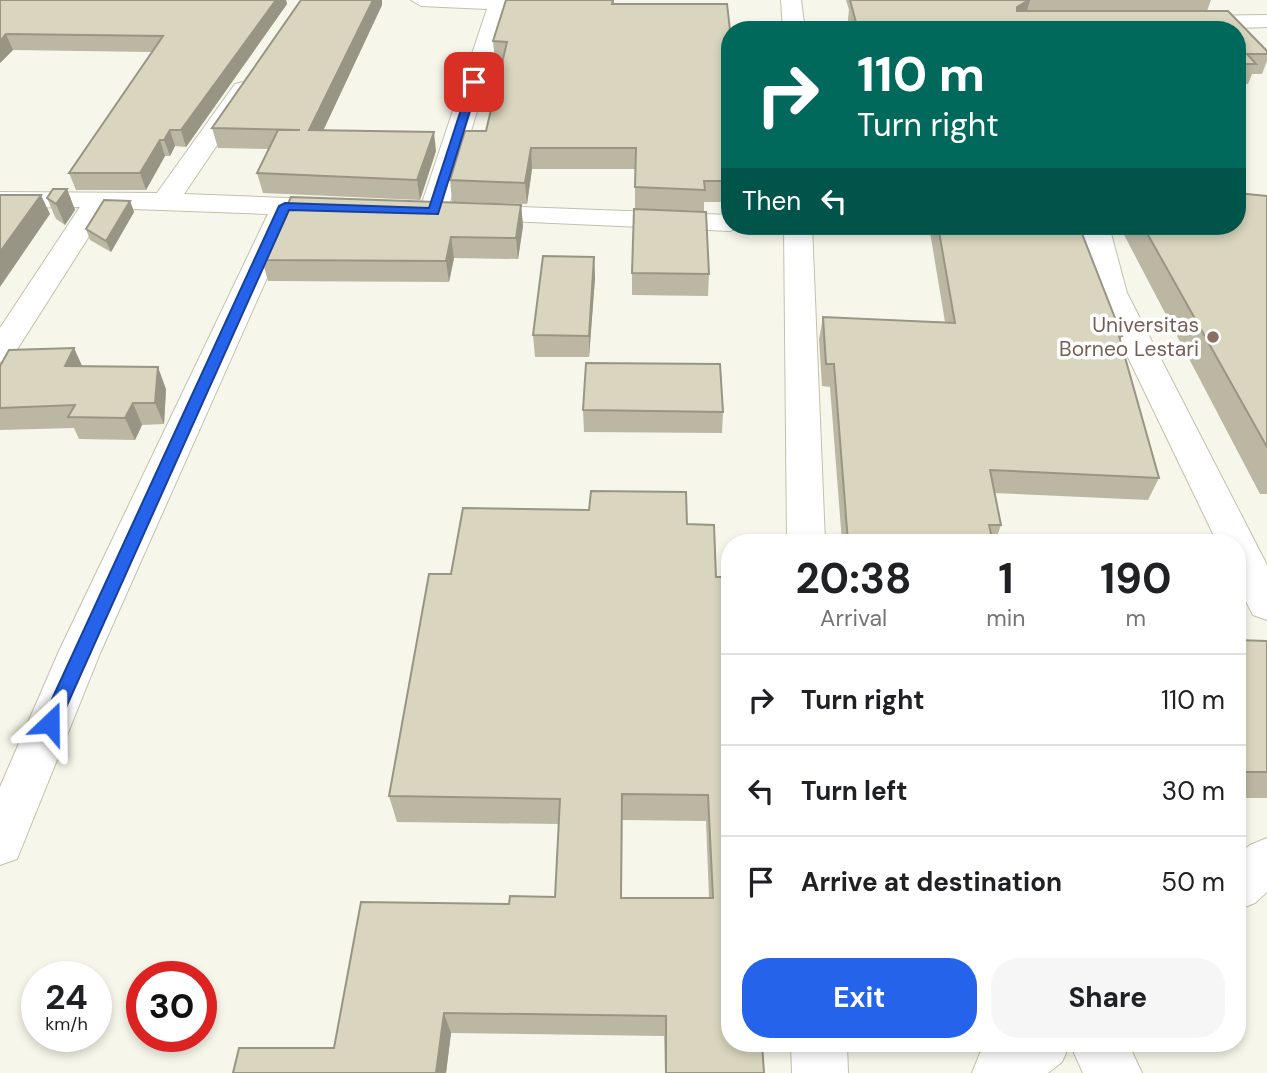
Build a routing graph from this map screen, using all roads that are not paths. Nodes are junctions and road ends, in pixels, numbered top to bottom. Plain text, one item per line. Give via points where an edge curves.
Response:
1 (421, 0) edge
2 (791, 0) edge
3 (1205, 0) edge
4 (500, 2) edge
5 (793, 21) edge
6 (1227, 21) edge
7 (1267, 21) edge
8 (1246, 22) edge
9 (257, 68) edge
10 (99, 199) junction
11 (0, 200) edge
12 (164, 203) junction
13 (285, 206) junction
14 (366, 209) edge
15 (721, 223) edge
16 (798, 235) edge
17 (1097, 235) edge
18 (0, 352) edge
19 (806, 534) edge
20 (1232, 534) edge
21 (1246, 561) edge
22 (1267, 604) edge
23 (0, 843) edge
24 (1267, 861) edge
25 (1246, 878) edge
26 (819, 1052) edge
27 (1030, 1052) edge
28 (1102, 1052) edge
29 (820, 1073) edge
30 (1000, 1073) edge
31 (1114, 1073) edge

1 - 4 street
2 - 5 street
3 - 6 street
4 - 15 street via 420,211
7 - 8 street
9 - 12 street
10 - 11 street
10 - 12 street
10 - 18 street
12 - 13 street
13 - 14 street
13 - 23 street via 80,651
16 - 19 street
17 - 20 street via 1112,293
21 - 22 street
24 - 25 street
26 - 29 street
27 - 30 street
28 - 31 street

